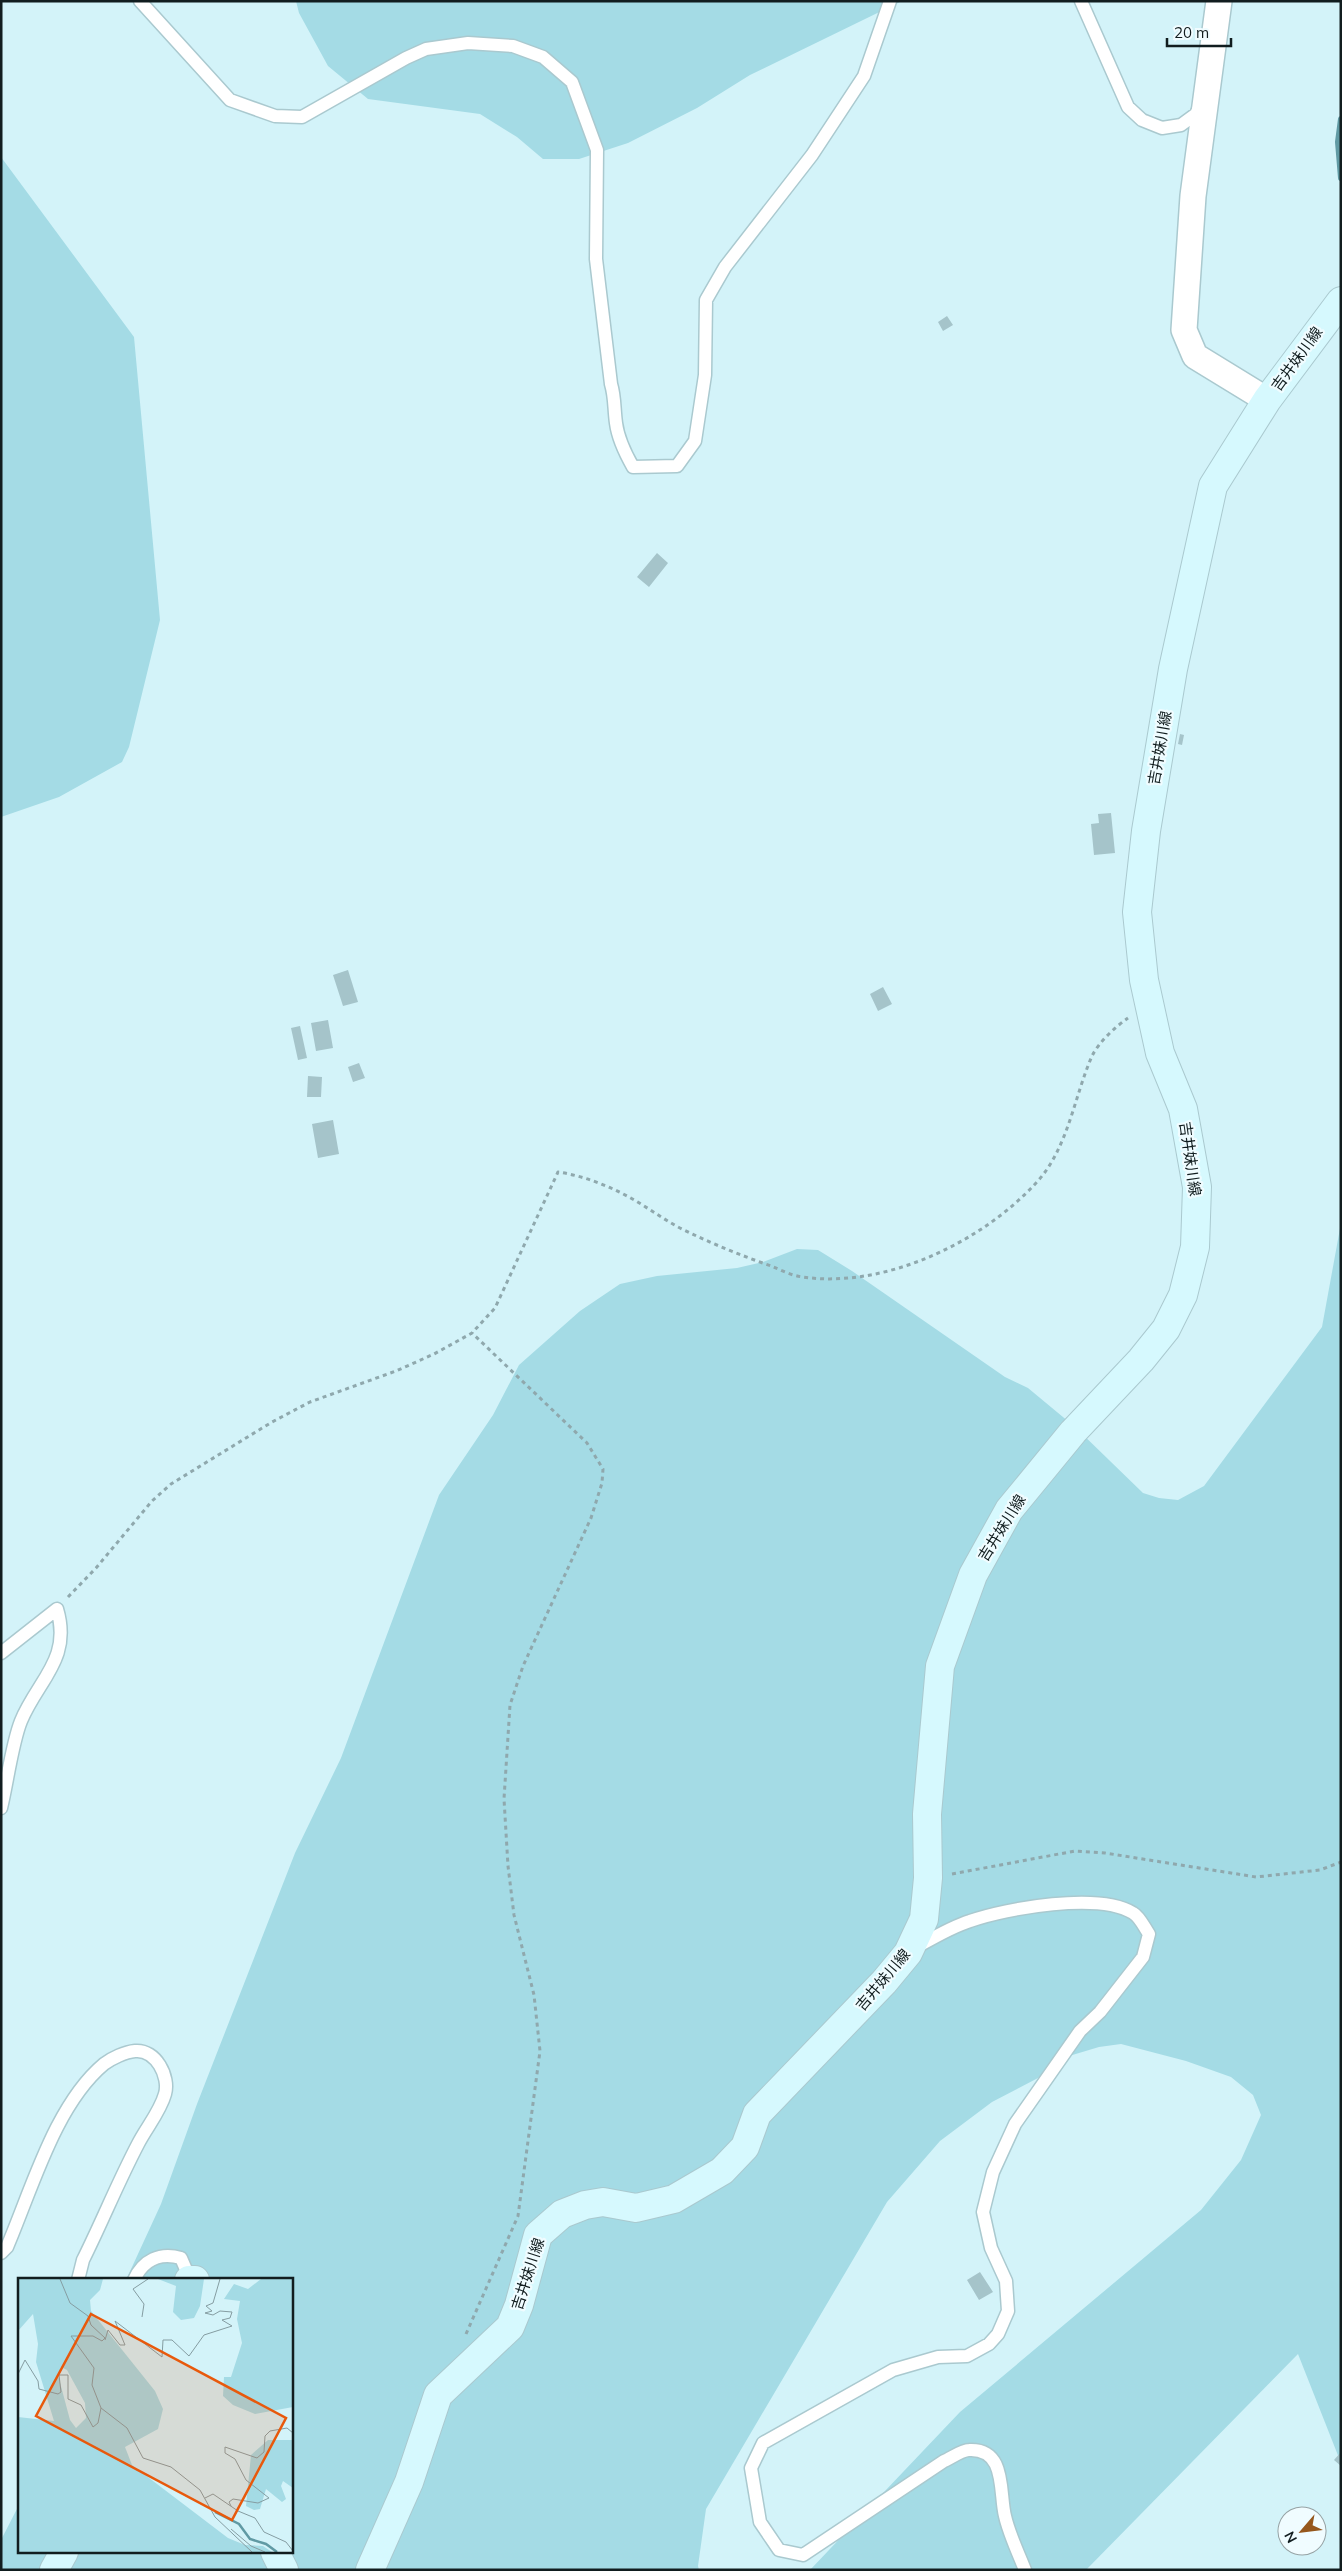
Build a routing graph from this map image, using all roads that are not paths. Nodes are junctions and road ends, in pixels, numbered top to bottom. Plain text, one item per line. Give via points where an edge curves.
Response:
1 (140, 1) edge
2 (890, 1) edge
3 (1080, 1) edge
4 (1219, 1) edge
5 (1208, 89) junction
6 (1341, 300) edge
7 (1267, 400) junction
8 (1, 1653) edge
9 (1, 1808) edge
10 (908, 1953) junction
11 (1, 2253) edge
12 (78, 2278) edge
13 (135, 2278) edge
14 (190, 2278) edge
15 (63, 2554) edge
16 (276, 2554) edge
17 (54, 2570) edge
18 (284, 2570) edge
19 (370, 2570) edge
20 (1025, 2570) edge

1 - 2 lane via 230,100 275,116 302,118 426,49 468,43 513,46 543,57 572,82 597,150 596,259 616,424 622,448 632,467 665,468 677,466 695,441 705,374 706,300 725,267 812,155 864,76
3 - 5 lane via 1128,106 1142,120 1162,128 1181,126 1196,114
4 - 5 street
5 - 7 street via 1192,196 1184,330 1195,356
6 - 7 main road, 吉井妹川線
7 - 10 main road, 吉井妹川線 via 1212,486 1173,669 1146,831 1137,912 1144,980 1160,1052 1183,1108 1197,1187 1195,1246 1183,1295 1166,1329 1073,1432 1010,1510 973,1575 940,1666 927,1814 928,1878 924,1919
8 - 9 lane via 57,1609 62,1639 55,1663 20,1722
10 - 19 main road, 吉井妹川線 via 757,2114 745,2147 722,2171 674,2199 636,2208 603,2202 584,2205 562,2214 538,2235 510,2328 438,2396 409,2482
10 - 20 lane via 970,1921 1004,1912 1086,1902 1120,1906 1135,1914 1149,1934 1143,1957 1100,2012 1080,2031 1015,2124 993,2172 983,2212 991,2248 1006,2281 1008,2311 998,2334 990,2344 967,2356 938,2357 893,2370 763,2443 751,2468 760,2522 779,2550 803,2556 944,2461 968,2450 985,2453 995,2462 1000,2473 1004,2516
11 - 12 lane via 54,2136 78,2093 104,2064 121,2054 137,2050 150,2055 161,2066 167,2081 165,2095 83,2260
13 - 14 lane via 147,2261 168,2255 180,2258
15 - 17 main road
16 - 18 main road

